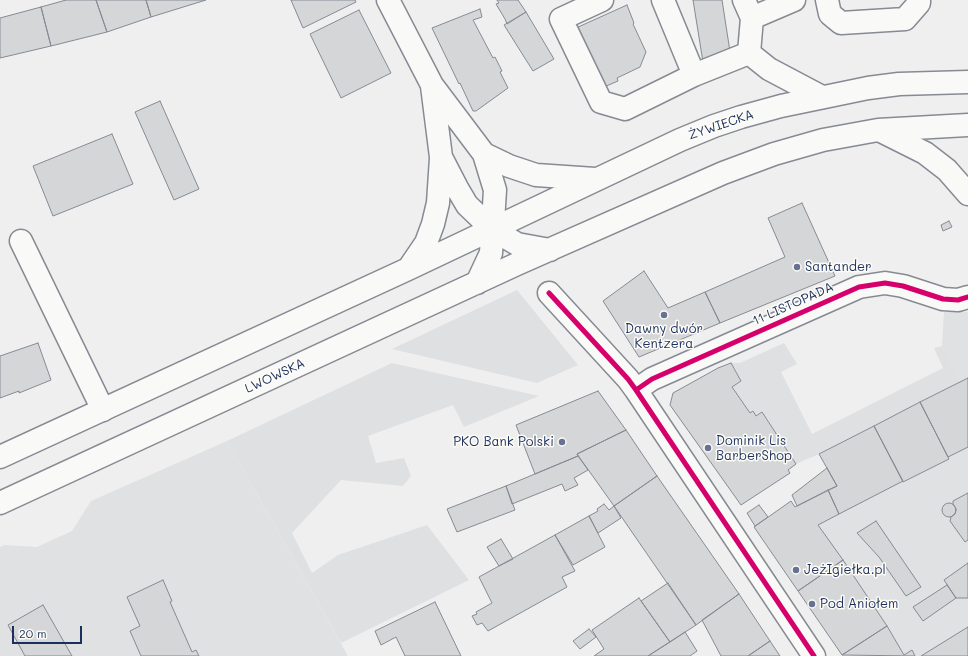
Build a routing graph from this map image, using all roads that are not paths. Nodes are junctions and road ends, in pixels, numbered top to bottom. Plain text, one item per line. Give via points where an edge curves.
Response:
1 (388, 0) edge
2 (602, 0) edge
3 (664, 0) edge
4 (794, 0) edge
5 (827, 0) edge
6 (919, 0) edge
7 (748, 9) edge
8 (749, 54) junction
9 (694, 75) junction
10 (968, 82) edge
11 (432, 85) junction
12 (822, 97) junction
13 (968, 125) edge
14 (878, 130) junction
15 (484, 154) junction
16 (442, 157) junction
17 (596, 180) junction
18 (968, 194) edge
19 (492, 229) junction
20 (21, 241) dead end
21 (550, 250) junction
22 (408, 269) junction
23 (477, 283) junction
24 (548, 293) dead end
25 (968, 297) edge
26 (636, 390) junction
27 (103, 410) junction
28 (0, 457) edge
29 (0, 502) edge
30 (814, 656) edge

1 - 11 main road
2 - 9 main road via 561,19 601,102 625,108
3 - 9 main road
4 - 7 main road
5 - 6 main road via 830,14 842,23 905,19
7 - 8 main road
8 - 9 main road
8 - 12 main road via 769,69
10 - 12 main road, ŻYWIECKA via 899,84
11 - 15 main road
11 - 16 main road
12 - 17 main road, ŻYWIECKA via 714,126
13 - 14 main road
14 - 18 main road via 925,154 947,170
14 - 21 main road via 823,140 722,173
15 - 17 main road via 536,175
15 - 19 main road via 495,190
16 - 19 main road via 467,206
16 - 22 main road via 438,203 433,224 426,243
17 - 19 main road, ŻYWIECKA
19 - 21 main road via 517,244
19 - 22 main road
19 - 23 main road via 491,253
20 - 27 main road
21 - 23 main road, LWOWSKA
22 - 27 main road
23 - 29 main road, LWOWSKA
24 - 26 main road
25 - 26 main road, 11 LISTOPADA via 958,300 944,299 885,283 859,287 652,379
26 - 30 main road
27 - 28 main road

